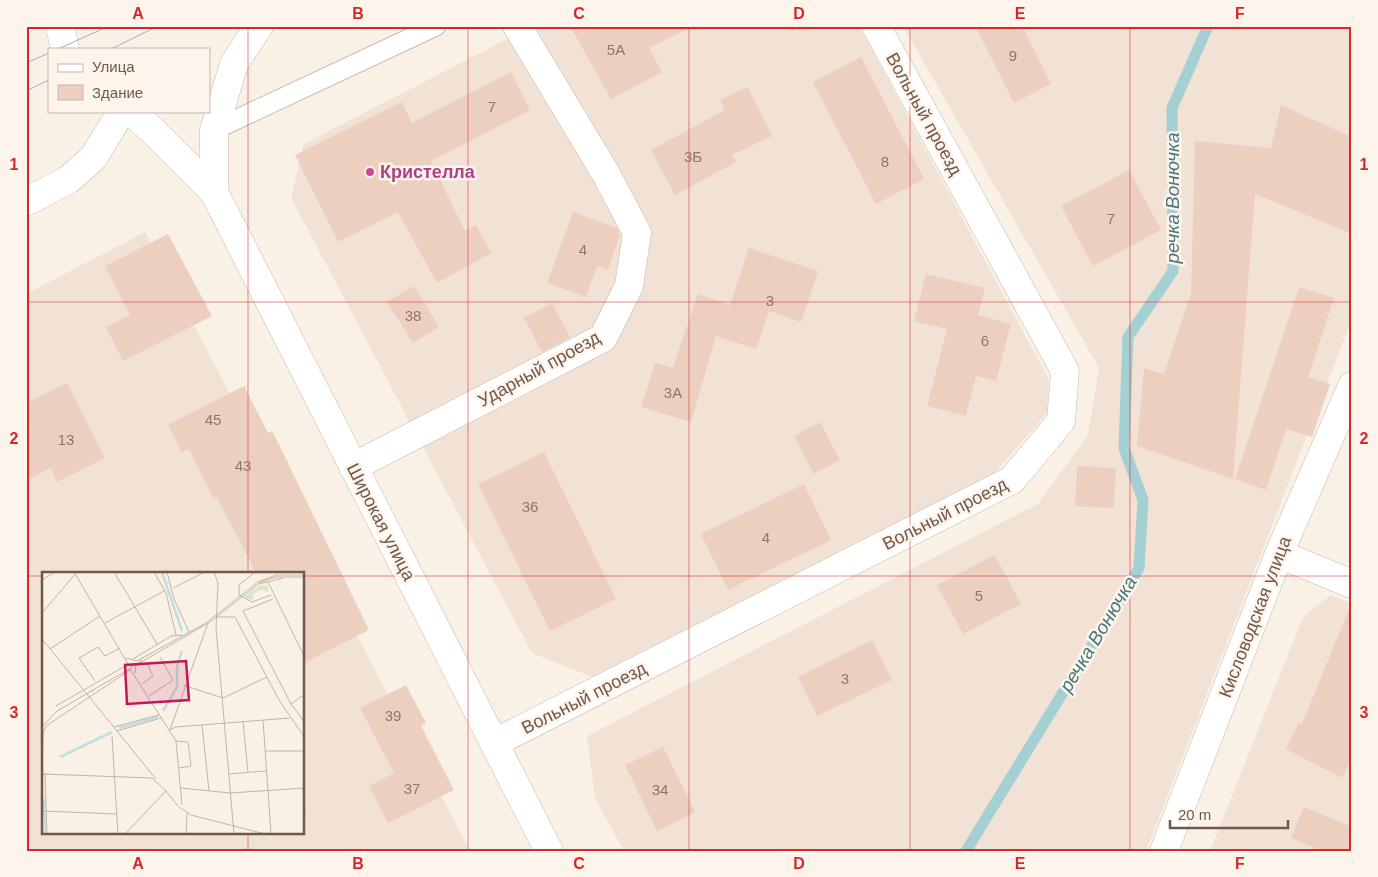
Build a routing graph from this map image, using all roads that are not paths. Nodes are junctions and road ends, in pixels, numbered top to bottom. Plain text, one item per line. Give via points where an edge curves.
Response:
1 (60, 26) edge
2 (244, 26) edge
3 (259, 26) edge
4 (436, 26) edge
5 (517, 26) edge
6 (876, 26) edge
7 (65, 48) edge
8 (234, 64) junction
9 (210, 90) edge
10 (121, 112) edge
11 (131, 112) edge
12 (214, 130) junction
13 (214, 192) junction
14 (26, 202) edge
15 (1352, 386) edge
16 (353, 467) junction
17 (1278, 554) junction
18 (1352, 584) edge
19 (494, 743) junction
20 (549, 851) edge
21 (1164, 851) edge

1 - 7 street
2 - 8 street
3 - 8 street
4 - 12 lane
5 - 16 street, Ударный проезд via 606,174 637,233 629,286 604,338
6 - 19 street, Вольный проезд via 1065,371 1061,421 1012,480
8 - 9 street
8 - 12 street, Широкая улица
10 - 14 street via 93,158 68,180
11 - 13 street, Широкая улица
12 - 13 street, Широкая улица
13 - 16 street, Широкая улица
15 - 17 street, Кисловодская улица
16 - 19 street, Широкая улица
17 - 18 street
17 - 21 street, Кисловодская улица
19 - 20 street, Широкая улица

